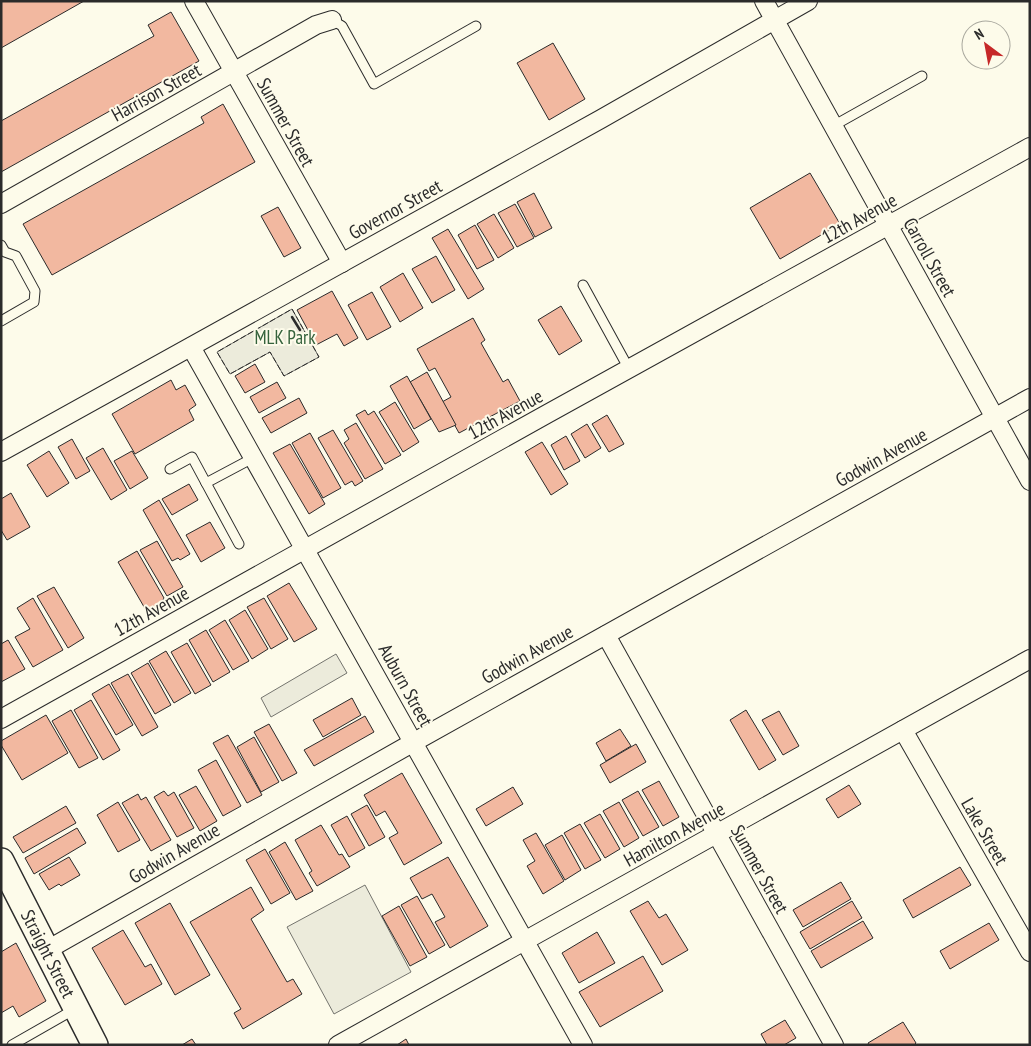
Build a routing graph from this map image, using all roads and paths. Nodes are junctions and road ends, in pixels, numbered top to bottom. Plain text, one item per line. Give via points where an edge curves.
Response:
1 (194, 1) edge
2 (764, 1) edge
3 (808, 1) edge
4 (332, 20) joint
5 (774, 20) junction
6 (476, 26) dead end
7 (234, 72) junction
8 (922, 76) dead end
9 (833, 126) junction
10 (1030, 148) edge
11 (1, 204) edge
12 (889, 226) junction
13 (3, 250) edge
14 (342, 263) junction
15 (583, 285) dead end
16 (1, 321) edge
17 (191, 347) junction
18 (629, 369) junction
19 (1030, 398) edge
20 (995, 417) junction
21 (1, 452) edge
22 (254, 458) junction
23 (170, 469) dead end
24 (1030, 481) edge
25 (206, 483) junction
26 (239, 544) dead end
27 (305, 549) junction
28 (606, 635) junction
29 (1030, 659) edge
30 (1, 719) edge
31 (903, 730) junction
32 (414, 742) junction
33 (717, 834) junction
34 (1, 860) edge
35 (525, 941) junction
36 (47, 950) junction
37 (1030, 952) edge
38 (77, 1008) junction
39 (12, 1045) edge
40 (95, 1045) edge
41 (338, 1045) edge
42 (583, 1045) edge
43 (834, 1045) edge

1 - 7 street, Summer Street
2 - 5 street, Carroll Street
3 - 5 street, Governor Street
4 - 6 lane via 342,26 374,84
4 - 7 street, Harrison Street via 316,24
5 - 9 street, Carroll Street
5 - 14 street, Governor Street
7 - 11 street, Harrison Street
7 - 14 street, Summer Street
8 - 9 lane
9 - 12 street, Carroll Street
10 - 12 street, 12th Avenue
12 - 18 street, 12th Avenue
12 - 20 street, Carroll Street
13 - 16 lane via 16,256 35,291 34,302
14 - 17 street, Governor Street
15 - 18 lane
17 - 21 street, Governor Street
17 - 22 street, Auburn Street
18 - 27 street, 12th Avenue
19 - 20 street, Godwin Avenue
20 - 24 street, Carroll Street
20 - 28 street, Godwin Avenue
22 - 25 lane
22 - 27 street, Auburn Street
23 - 25 lane via 192,457
25 - 26 lane
27 - 30 street, 12th Avenue
27 - 32 street, Auburn Street
28 - 32 street, Godwin Avenue
28 - 33 street, Summer Street
29 - 31 street, Hamilton Avenue
31 - 33 street, Hamilton Avenue
31 - 37 street, Lake Street
32 - 35 street, Auburn Street
32 - 36 street, Godwin Avenue
33 - 35 street, Hamilton Avenue
33 - 43 street, Summer Street
34 - 36 main road, Straight Street
35 - 41 street, Hamilton Avenue
35 - 42 street, Auburn Street
36 - 38 main road, Straight Street
38 - 39 lane
38 - 40 main road, Straight Street

